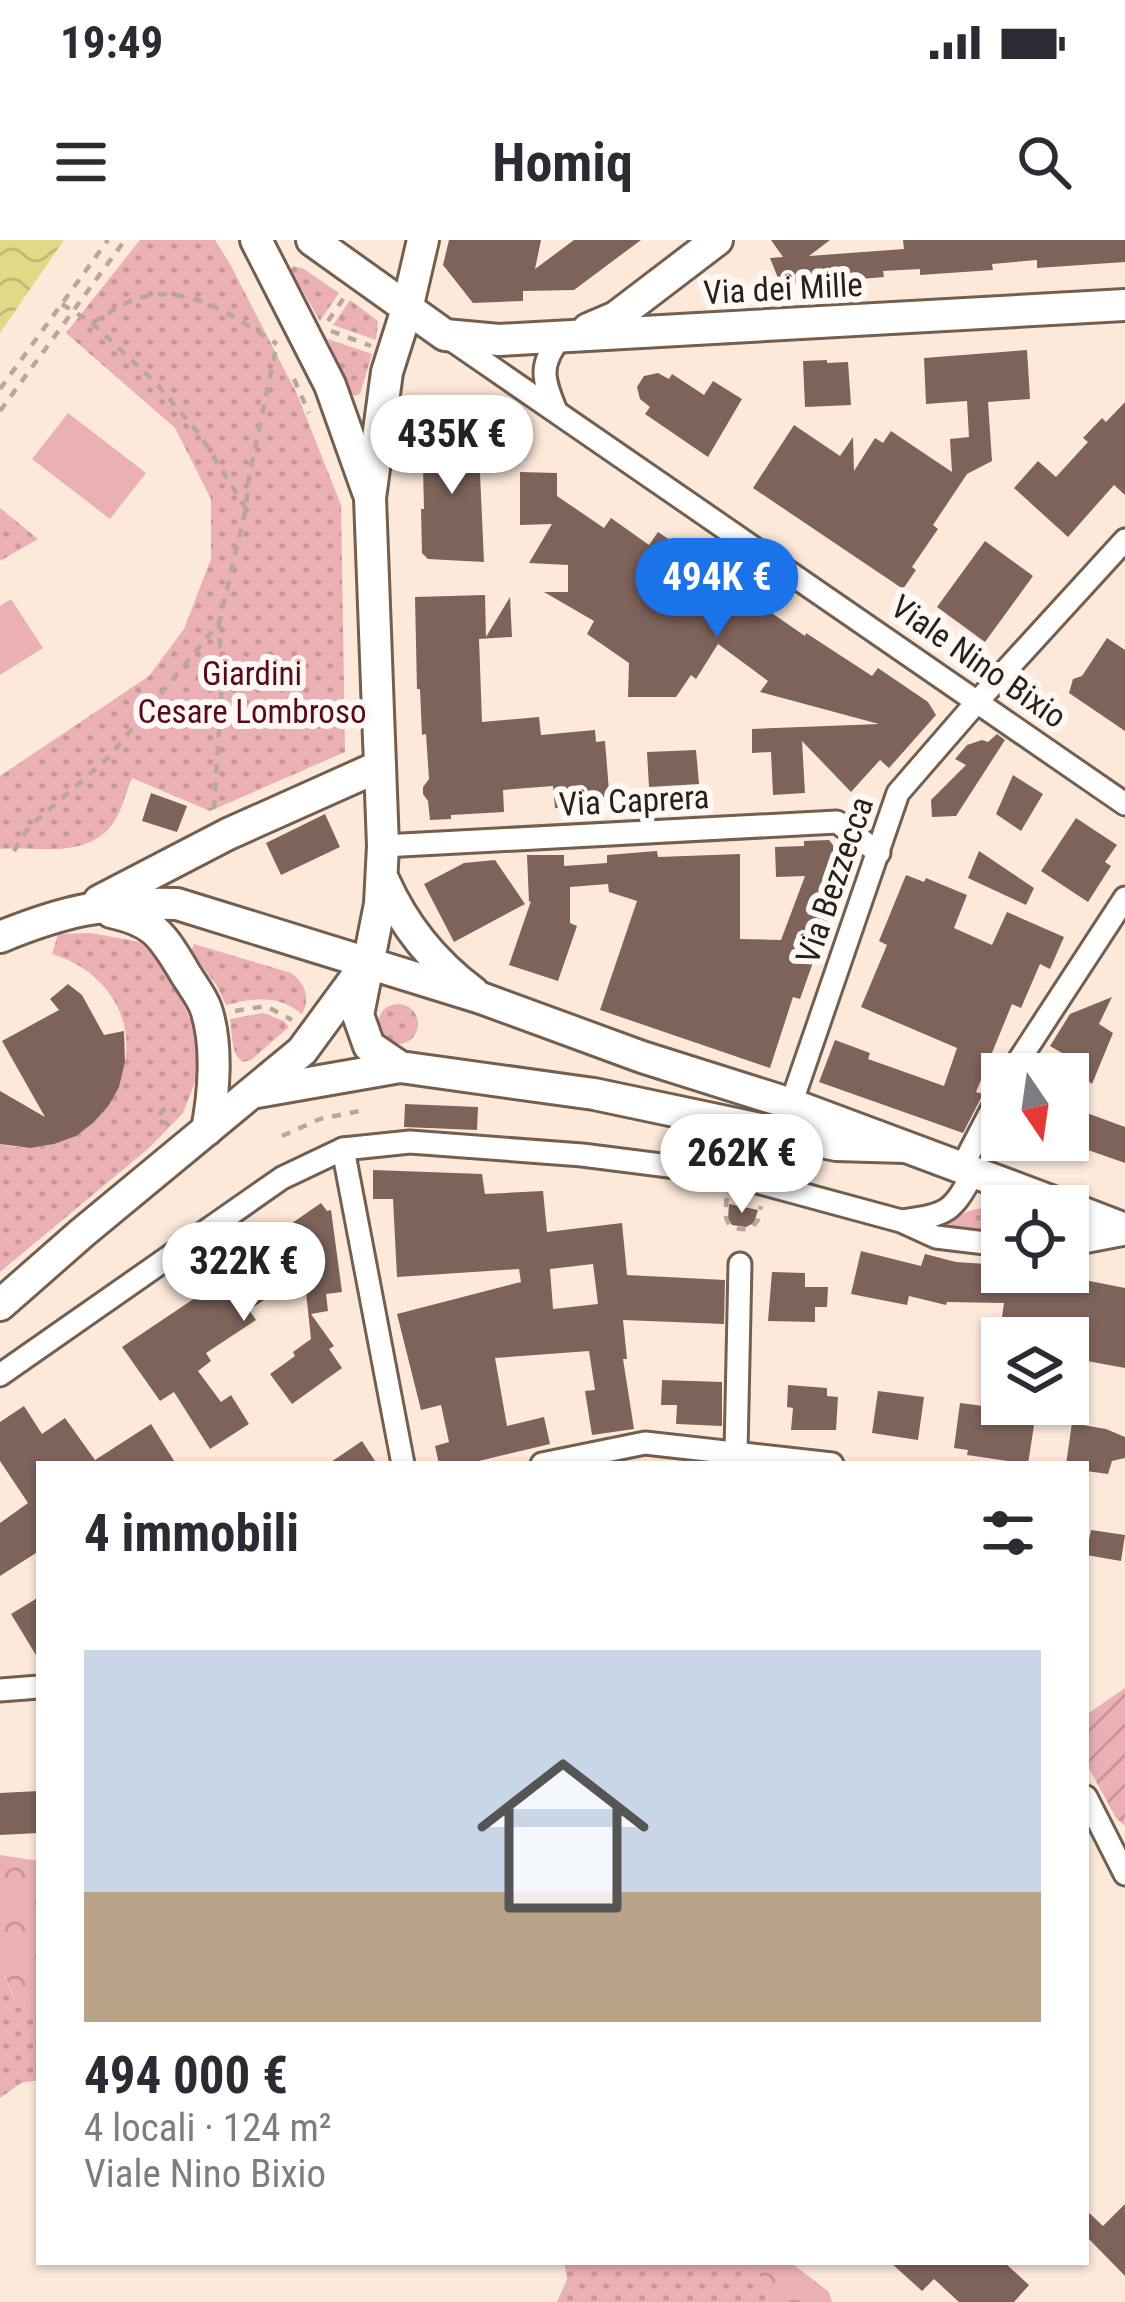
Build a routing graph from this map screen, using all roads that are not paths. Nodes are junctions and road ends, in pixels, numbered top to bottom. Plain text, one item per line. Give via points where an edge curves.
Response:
1 (256, 240) edge
2 (423, 240) edge
3 (717, 240) edge
4 (315, 242) edge
5 (274, 276) junction
6 (653, 289) junction
7 (1125, 305) edge
8 (407, 309) junction
9 (671, 330) junction
10 (445, 335) junction
11 (569, 336) junction
12 (556, 412) junction
13 (370, 498) junction
14 (1125, 540) edge
15 (976, 703) junction
16 (380, 766) junction
17 (1125, 804) edge
18 (222, 837) junction
19 (879, 853) junction
20 (382, 861) junction
21 (1125, 898) edge
22 (177, 904) junction
23 (88, 907) junction
24 (4, 936) edge
25 (367, 963) junction
26 (481, 998) junction
27 (603, 1044) junction
28 (1024, 1053) edge
29 (400, 1067) junction
30 (676, 1068) junction
31 (251, 1094) junction
32 (594, 1094) junction
33 (791, 1104) junction
34 (661, 1108) junction
35 (207, 1130) junction
36 (981, 1139) edge
37 (905, 1147) junction
38 (343, 1149) junction
39 (968, 1169) junction
40 (1009, 1185) edge
41 (1089, 1217) edge
42 (902, 1221) junction
43 (1125, 1232) edge
44 (1089, 1240) edge
45 (981, 1243) edge
46 (740, 1264) dead end
47 (0, 1305) edge
48 (1, 1374) edge
49 (736, 1452) junction
50 (402, 1461) edge
51 (557, 1461) edge
52 (808, 1461) edge
53 (36, 1687) edge
54 (0, 1690) edge
55 (1089, 1803) edge
56 (1125, 1874) edge

1 - 5 street
2 - 8 street
3 - 6 street
4 - 5 street via 287,244
4 - 8 street, Viale Nino Bixio
5 - 13 street via 330,386
6 - 9 street via 653,313
6 - 11 street via 616,317
7 - 9 street, Via dei Mille
8 - 10 street, Viale Nino Bixio
8 - 13 street via 387,372
9 - 11 street, Via dei Mille
10 - 11 street, Via dei Mille
10 - 12 street, Viale Nino Bixio
11 - 12 street via 549,352 543,370
12 - 15 street, Viale Nino Bixio
13 - 16 street
14 - 15 street, Via Bezzecca
15 - 17 street, Viale Nino Bixio
15 - 19 street, Via Bezzecca via 898,793
16 - 18 street
16 - 20 street
18 - 22 street via 184,874
18 - 23 street
19 - 20 street, Via Caprera via 837,822
19 - 33 street, Via Bezzecca
20 - 25 street
20 - 26 street via 413,934
21 - 28 street
22 - 23 street
22 - 25 street
23 - 24 street
23 - 35 street via 138,918 160,936 206,1008 214,1094
25 - 26 street
25 - 29 street via 358,1015 369,1046
25 - 31 street via 302,1051
26 - 27 street
27 - 30 street
27 - 32 street via 611,1070
29 - 31 street
29 - 32 street
30 - 33 street
30 - 34 street via 652,1085
31 - 35 street
32 - 34 street
33 - 37 street
34 - 37 street via 836,1145
35 - 47 street
36 - 39 street
37 - 39 street
38 - 42 street via 410,1142 724,1173
38 - 48 street via 282,1178
38 - 50 street
39 - 40 street
39 - 42 street via 949,1210
41 - 43 street
42 - 45 street via 936,1237
43 - 44 street
46 - 49 street
49 - 51 street via 645,1443
49 - 52 street
53 - 54 street
55 - 56 street

